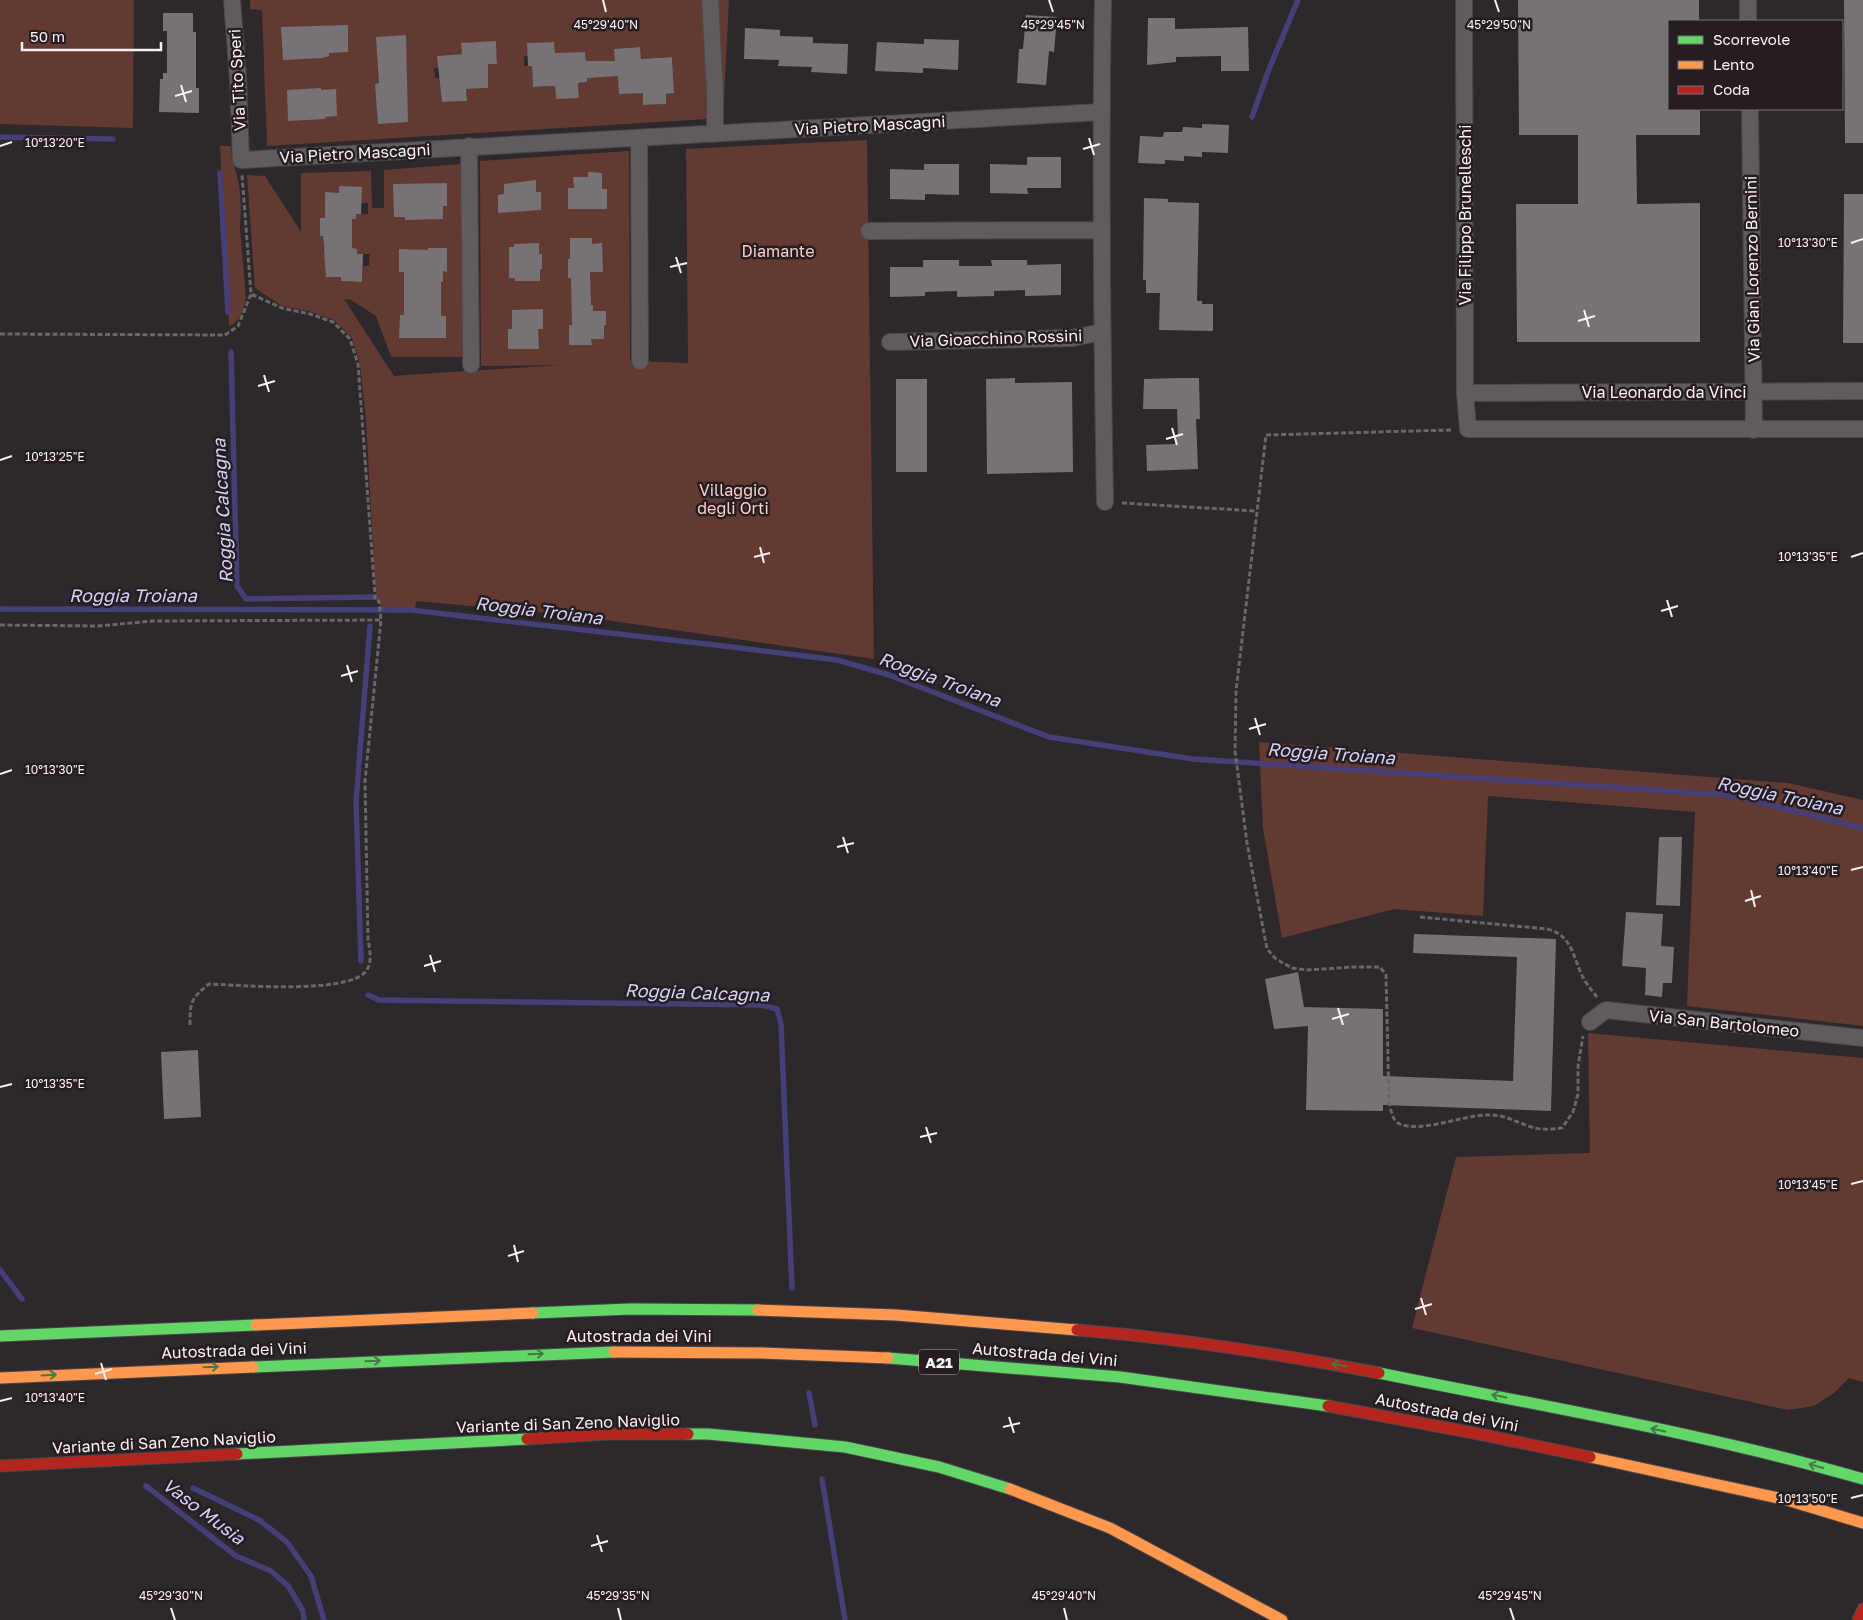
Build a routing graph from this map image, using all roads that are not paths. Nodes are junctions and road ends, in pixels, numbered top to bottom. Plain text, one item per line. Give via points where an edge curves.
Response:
1 (232, 0) edge
2 (710, 0) edge
3 (1103, 0) edge
4 (1464, 0) edge
5 (1748, 0) edge
6 (1748, 20) edge
7 (1750, 110) edge
8 (1101, 112) junction
9 (715, 134) junction
10 (639, 138) junction
11 (469, 146) junction
12 (241, 160) joint
13 (1101, 230) junction
14 (869, 231) dead end
15 (1102, 332) junction
16 (890, 342) dead end
17 (640, 361) dead end
18 (471, 365) dead end
19 (1754, 392) junction
20 (1863, 392) edge
21 (1465, 393) junction
22 (1863, 429) edge
23 (1754, 430) junction
24 (1105, 502) road end
25 (1590, 1022) road end
26 (1863, 1038) edge
27 (0, 1336) edge
28 (0, 1378) edge
29 (0, 1466) edge
30 (1863, 1479) edge
31 (1863, 1523) edge
32 (1863, 1609) edge
33 (1282, 1620) edge
34 (1858, 1620) edge

1 - 12 street, Via Tito Speri
2 - 9 street via 716,93
3 - 8 street, Via Gioacchino Rossini
4 - 21 street, Via Filippo Brunelleschi
5 - 6 street
7 - 19 street, Via Gian Lorenzo Bernini
8 - 9 street, Via Pietro Mascagni
8 - 13 street, Via Gioacchino Rossini
9 - 10 street, Via Pietro Mascagni
10 - 11 street, Via Pietro Mascagni
10 - 17 street
11 - 12 street, Via Pietro Mascagni
11 - 18 street
13 - 14 street
13 - 15 street, Via Gioacchino Rossini
15 - 16 street, Via Gioacchino Rossini via 1072,338
15 - 24 street, Via Gioacchino Rossini
19 - 20 street, Via Leonardo da Vinci
19 - 21 street, Via Leonardo da Vinci
19 - 23 street, Via Gian Lorenzo Bernini
21 - 23 street, Via Filippo Brunelleschi via 1468,430
22 - 23 street
25 - 26 street, Via San Bartolomeo via 1606,1010
30 -> 27 main road, Autostrada dei Vini via 1800,1461 1647,1427 1316,1361 1127,1334 896,1315 630,1309
28 -> 31 main road, Autostrada dei Vini / A21 via 626,1351 910,1360 1120,1377 1310,1403 1626,1464 1787,1500
29 - 33 main road, Variante di San Zeno Naviglio via 607,1434 708,1434 845,1447 948,1470 1015,1491 1101,1525
32 - 34 main road

